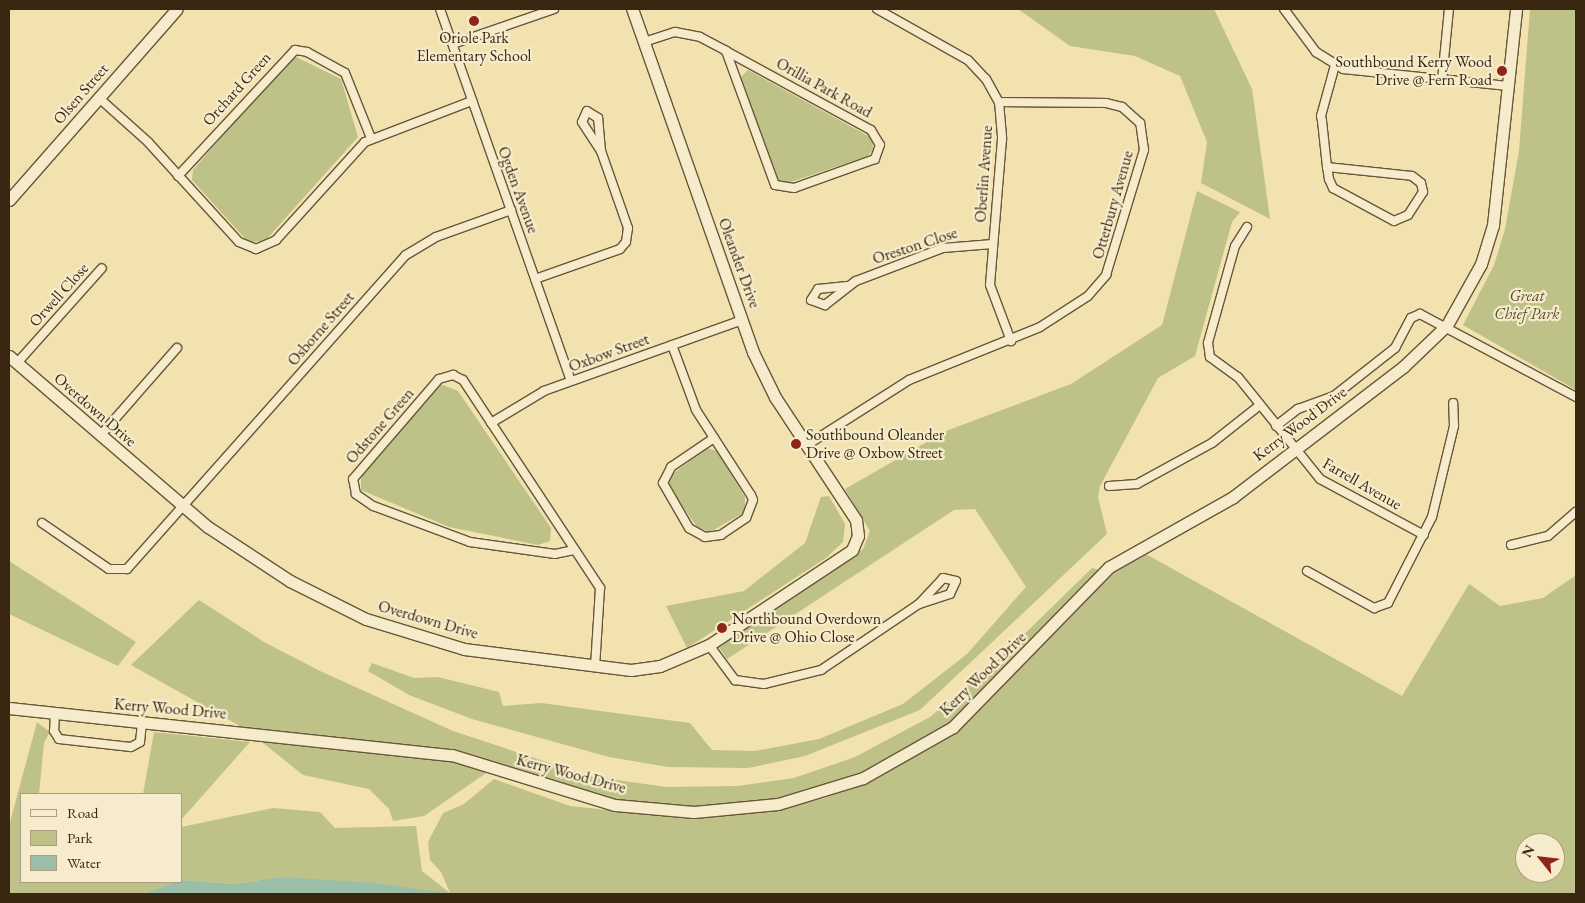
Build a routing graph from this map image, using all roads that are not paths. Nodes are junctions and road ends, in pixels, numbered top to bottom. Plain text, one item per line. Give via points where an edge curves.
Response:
1 (177, 9) edge
2 (440, 9) edge
3 (554, 9) edge
4 (632, 9) edge
5 (877, 9) edge
6 (1284, 9) edge
7 (1449, 9) edge
8 (1516, 9) edge
9 (644, 42) junction
10 (453, 44) junction
11 (726, 51) junction
12 (1335, 65) junction
13 (1442, 80) junction
14 (1508, 86) junction
15 (99, 98) junction
16 (472, 101) junction
17 (998, 102) junction
18 (371, 138) junction
19 (601, 151) junction
20 (1327, 167) junction
21 (178, 176) junction
22 (9, 200) edge
23 (511, 210) junction
24 (1247, 227) dead end
25 (993, 244) junction
26 (102, 268) dead end
27 (535, 279) junction
28 (847, 286) dead end
29 (742, 320) junction
30 (1447, 325) junction
31 (1011, 341) junction
32 (672, 345) junction
33 (177, 348) dead end
34 (13, 360) edge
35 (571, 381) junction
36 (1576, 397) edge
37 (1453, 403) dead end
38 (1260, 405) junction
39 (492, 423) junction
40 (1276, 426) junction
41 (100, 436) junction
42 (714, 438) junction
43 (807, 445) junction
44 (1294, 448) junction
45 (1109, 486) dead end
46 (182, 508) junction
47 (851, 512) joint
48 (1576, 512) edge
49 (42, 523) dead end
50 (1424, 535) junction
51 (1511, 546) dead end
52 (574, 550) junction
53 (1307, 571) dead end
54 (919, 604) junction
55 (708, 645) junction
56 (595, 667) junction
57 (9, 708) edge
58 (55, 714) junction
59 (142, 722) junction

1 - 15 street, Olsen Street
2 - 10 street, Ogden Avenue
3 - 10 street
4 - 9 street, Oleander Drive
5 - 17 street, Oberlin Avenue via 968,60 991,85
6 - 12 street via 1316,52
7 - 13 street
8 - 14 street, Kerry Wood Drive
9 - 11 street, Orillia Park Road via 686,32
9 - 29 street, Oleander Drive
10 - 16 street, Ogden Avenue
11 - 11 street, Orillia Park Road via 775,185 794,188 875,159 880,144 871,130
12 - 13 street via 1357,72
12 - 20 street via 1322,116
13 - 14 street
14 - 30 street, Kerry Wood Drive via 1493,225 1481,264
15 - 21 street
15 - 22 street, Olsen Street
16 - 18 street
16 - 23 street, Ogden Avenue
17 - 25 street, Oberlin Avenue via 1002,139
17 - 31 street, Otterbury Avenue via 1114,104 1136,118 1144,138 1116,250 1102,282 1082,300
18 - 21 street via 276,240 261,248 239,242
18 - 21 street, Orchard Green via 345,74 307,52 295,50
19 - 19 street via 598,118 587,111 582,122
19 - 27 street via 628,228 626,242 620,249
20 - 20 street via 1333,188 1390,220 1405,218 1423,192 1421,183 1412,176
23 - 27 street, Ogden Avenue
23 - 46 street, Osborne Street via 436,238 406,255
24 - 38 street, Farrell Avenue via 1235,246 1207,348 1210,357 1238,377
25 - 28 street, Oreston Close via 950,246
25 - 31 street, Oberlin Avenue via 991,289
26 - 34 street, Orwell Close
27 - 35 street, Ogden Avenue
29 - 32 street, Oxbow Street
29 - 43 street, Oleander Drive via 768,383
30 - 36 street
30 - 40 street via 1425,314 1415,315 1395,348 1328,400 1298,409
30 - 44 street, Kerry Wood Drive via 1403,367
31 - 43 street, Otterbury Avenue via 909,380
32 - 35 street, Oxbow Street
32 - 42 street via 693,403
33 - 41 street
34 - 41 street, Overdown Drive
35 - 39 street, Oxbow Street via 531,397
37 - 50 street via 1454,426
38 - 40 street, Farrell Avenue
38 - 45 street via 1212,443 1137,484
39 - 52 street, Odstone Green
39 - 52 street, Odstone Green via 463,380 443,376 356,474 356,494 391,514 470,542 555,554
40 - 44 street, Farrell Avenue
41 - 46 street, Overdown Drive
42 - 42 street via 671,467 663,483 688,528 705,537 721,534 742,521 753,504
43 - 47 street, Oleander Drive
44 - 50 street, Farrell Avenue via 1324,482
44 - 59 street, Kerry Wood Drive via 1233,496 1109,567 953,727 863,778 778,804 694,812 615,805 452,755
46 - 49 street, Osborne Street via 133,564 119,571
46 - 56 street, Overdown Drive via 290,581 366,619 464,649
47 - 55 street, Overdown Drive via 858,536 852,550
48 - 51 street via 1548,536
50 - 53 street via 1388,603 1380,608
52 - 56 street, Odstone Green via 603,595
54 - 54 street via 950,594 956,581 943,578
54 - 55 street via 821,670 764,684 735,680
55 - 56 street, Overdown Drive via 660,666 631,670
57 - 58 street, Kerry Wood Drive
58 - 59 street, Kerry Wood Drive
58 - 59 street via 54,733 59,739 131,748 140,742

